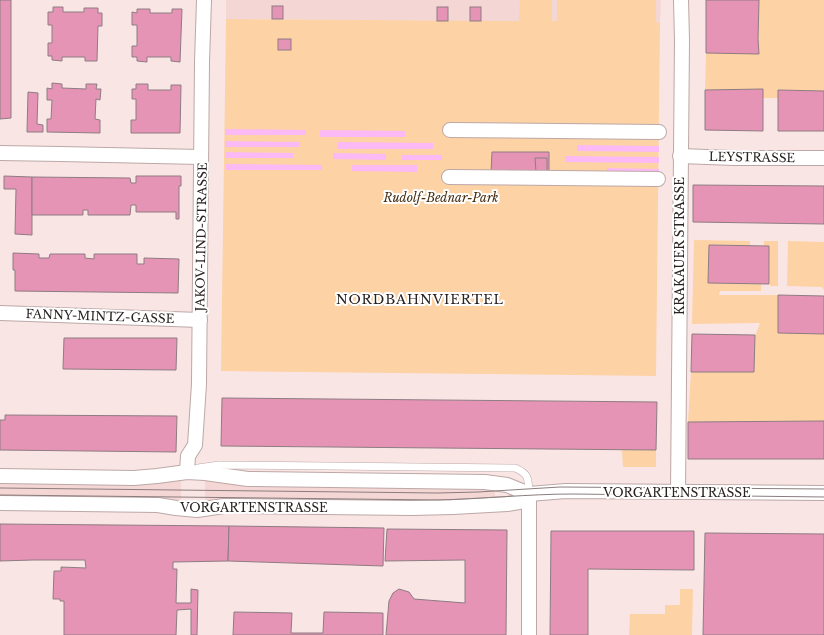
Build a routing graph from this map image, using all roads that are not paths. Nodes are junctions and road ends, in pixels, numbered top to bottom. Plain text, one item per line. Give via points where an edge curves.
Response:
1 (204, 0) edge
2 (681, 0) edge
3 (450, 130) dead end
4 (659, 132) dead end
5 (0, 153) edge
6 (680, 156) junction
7 (201, 157) junction
8 (824, 158) edge
9 (450, 177) dead end
10 (658, 179) dead end
11 (0, 313) edge
12 (200, 320) junction
13 (187, 472) junction
14 (0, 476) edge
15 (678, 492) junction
16 (824, 493) edge
17 (529, 494) junction
18 (0, 503) edge
19 (529, 635) edge

1 - 7 street, JAKOV-LIND-STRASSE
2 - 6 street, KRAKAUER STRASSE
3 - 4 street
5 - 7 street
6 - 8 street, LEYSTRASSE
6 - 15 street, KRAKAUER STRASSE
7 - 12 street, JAKOV-LIND-STRASSE
9 - 10 street
11 - 12 street, FANNY-MINTZ-GASSE
12 - 13 street, JAKOV-LIND-STRASSE via 195,445 188,456
13 - 14 street, VORGARTENSTRASSE via 134,478
13 - 17 street, VORGARTENSTRASSE via 248,479 485,482 507,485
15 - 16 street, VORGARTENSTRASSE
15 - 17 street, VORGARTENSTRASSE via 566,491
17 - 18 street, VORGARTENSTRASSE via 519,502 507,504 433,508 224,506 197,510 158,504
17 - 19 street

